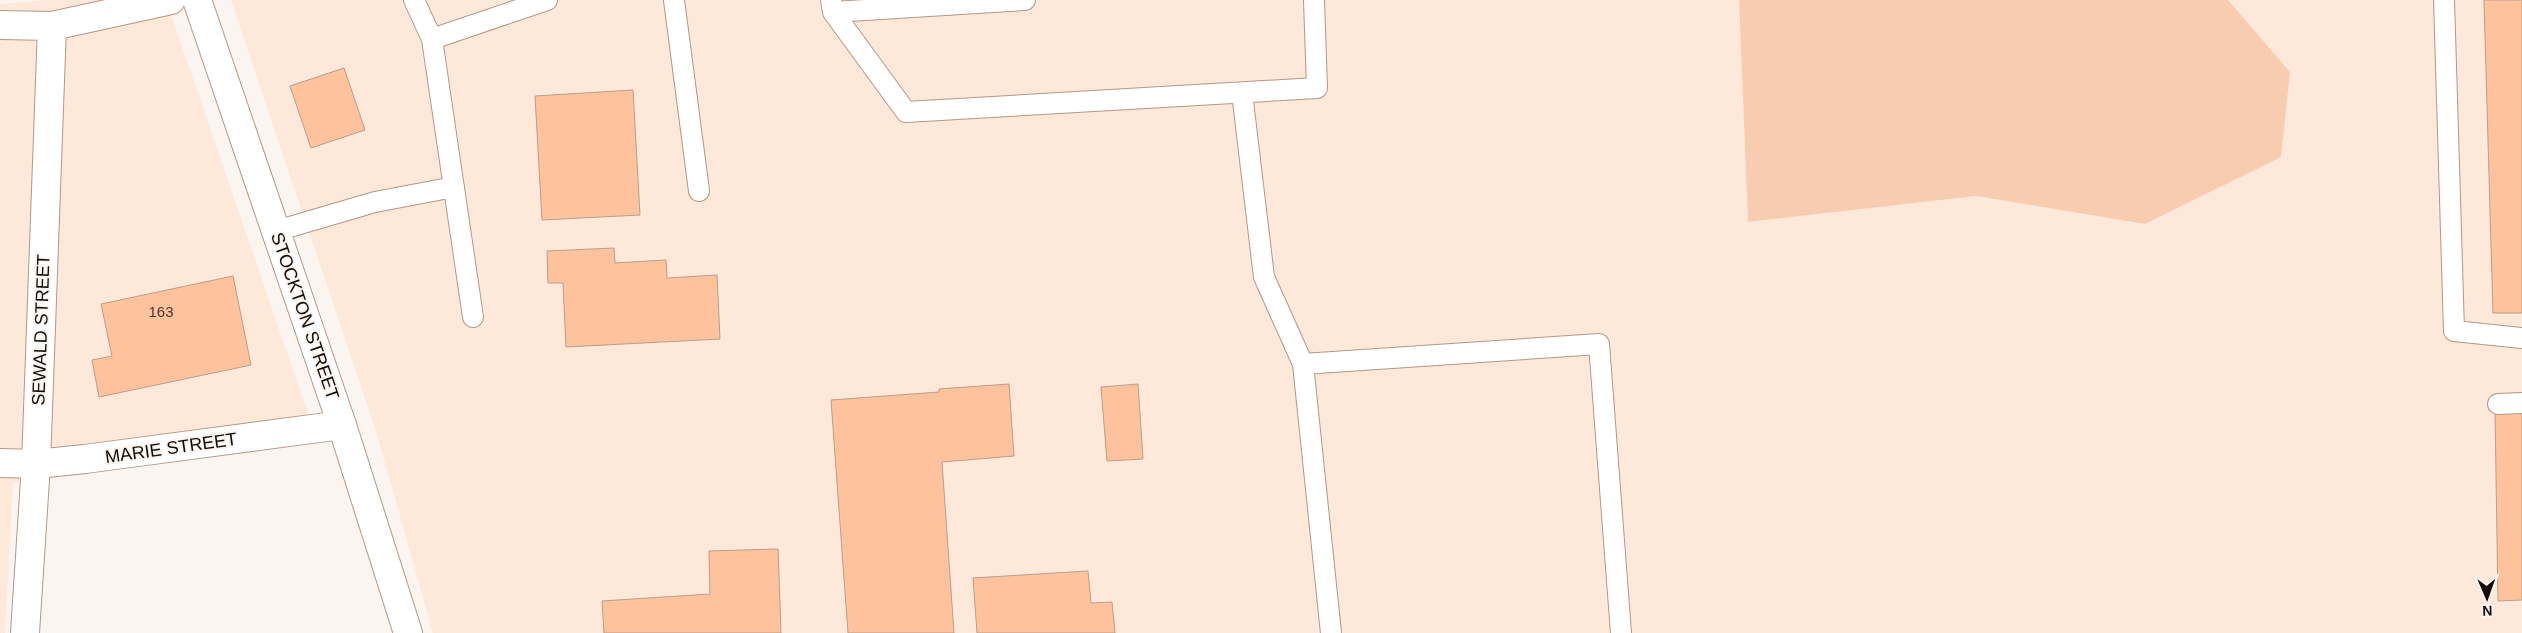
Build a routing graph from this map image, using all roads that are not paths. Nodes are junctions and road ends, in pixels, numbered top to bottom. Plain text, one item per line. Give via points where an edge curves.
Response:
1 (171, 0) edge
2 (197, 0) edge
3 (414, 0) edge
4 (547, 0) edge
5 (674, 0) edge
6 (1025, 0) edge
7 (1314, 0) edge
8 (2444, 0) edge
9 (832, 6) edge
10 (0, 25) edge
11 (52, 26) junction
12 (432, 39) junction
13 (1242, 93) junction
14 (454, 187) junction
15 (699, 191) dead end
16 (276, 231) junction
17 (474, 317) dead end
18 (2522, 338) edge
19 (1303, 364) junction
20 (2522, 403) edge
21 (2498, 404) dead end
22 (342, 425) junction
23 (0, 463) edge
24 (36, 464) junction
25 (25, 633) edge
26 (408, 633) edge
27 (1330, 633) edge
28 (1620, 633) edge

1 - 11 street
2 - 16 street, STOCKTON STREET
3 - 12 lane
4 - 12 lane
5 - 15 lane
6 - 9 lane
7 - 13 lane via 1317,88
8 - 18 lane via 2454,331
9 - 13 lane via 906,112
10 - 11 street
11 - 24 street, SEWALD STREET
12 - 14 lane
13 - 19 lane via 1264,277
14 - 16 lane via 376,202
14 - 17 lane
16 - 22 street, STOCKTON STREET
19 - 27 lane
19 - 28 lane via 1599,344
20 - 21 lane
22 - 24 street, MARIE STREET
22 - 26 street, STOCKTON STREET
23 - 24 street, MARIE STREET
24 - 25 street, SEWALD STREET

